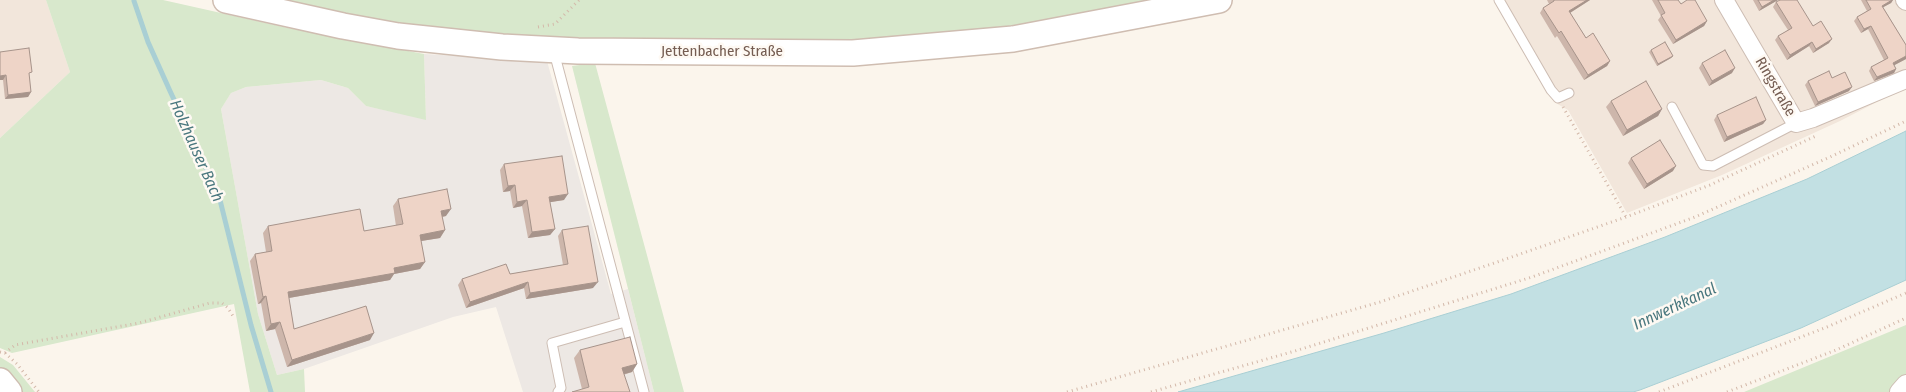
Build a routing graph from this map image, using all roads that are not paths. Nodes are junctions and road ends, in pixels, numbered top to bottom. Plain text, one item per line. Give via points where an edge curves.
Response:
1 (226, 0) edge
2 (1219, 0) edge
3 (1499, 0) edge
4 (1724, 0) edge
5 (553, 50) junction
6 (1906, 79) edge
7 (1569, 93) dead end
8 (1672, 107) dead end
9 (1796, 123) junction
10 (625, 322) junction
11 (0, 381) edge
12 (1906, 384) edge
13 (9, 392) edge
14 (558, 392) edge
15 (644, 392) edge
16 (1899, 392) edge

1 - 5 street, Jettenbacher Straße via 398,36
2 - 5 street, Jettenbacher Straße via 1014,39 853,53
3 - 7 lane via 1551,90 1558,98
4 - 9 street, Ringstraße
5 - 10 lane
6 - 9 street, Ringstraße
8 - 9 lane via 1704,165 1713,166
10 - 14 lane via 552,343 561,388
10 - 15 lane
11 - 13 street
12 - 16 street

